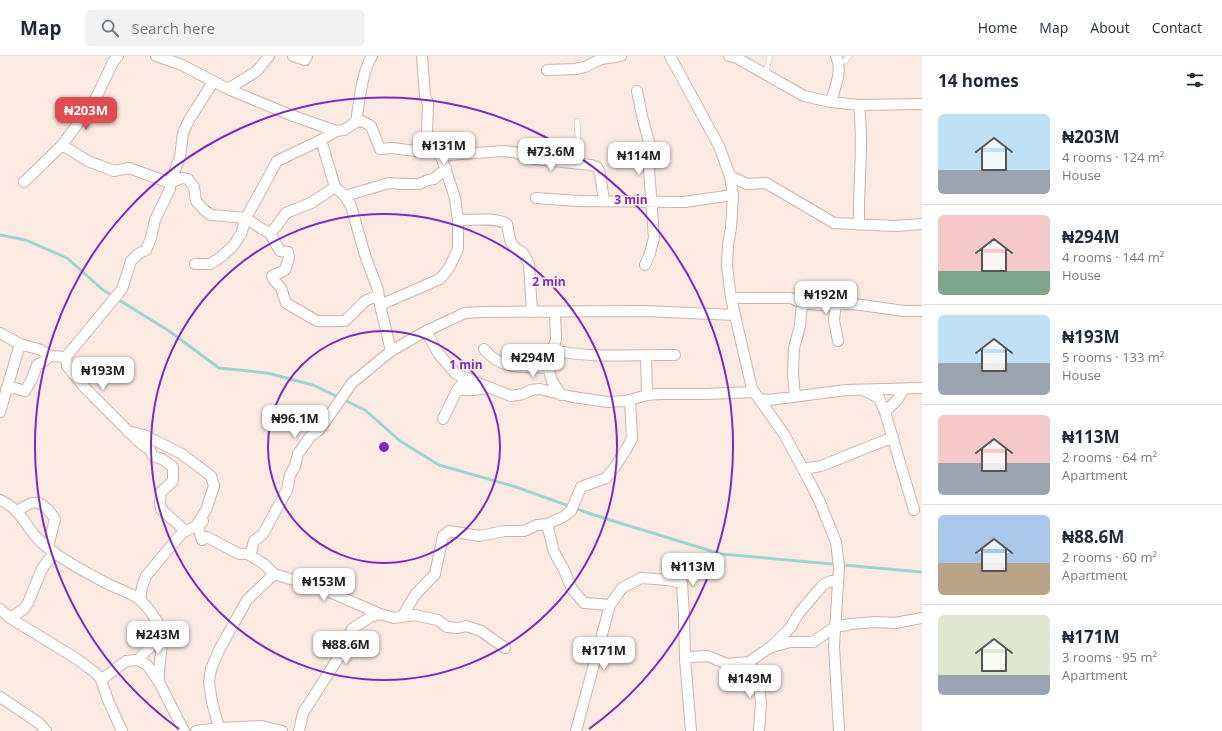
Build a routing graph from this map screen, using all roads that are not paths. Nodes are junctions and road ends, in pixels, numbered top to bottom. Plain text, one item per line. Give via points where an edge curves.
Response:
1 (118, 56) edge
2 (156, 56) edge
3 (269, 56) edge
4 (293, 56) edge
5 (307, 56) edge
6 (372, 56) edge
7 (422, 56) edge
8 (670, 56) edge
9 (729, 56) edge
10 (770, 56) edge
11 (849, 56) edge
12 (616, 57) edge
13 (838, 59) edge
14 (547, 70) dead end
15 (765, 75) junction
16 (213, 82) junction
17 (228, 89) junction
18 (637, 91) dead end
19 (831, 102) junction
20 (922, 104) edge
21 (859, 105) junction
22 (577, 121) dead end
23 (356, 122) junction
24 (336, 131) junction
25 (321, 140) junction
26 (62, 145) junction
27 (436, 150) junction
28 (459, 155) junction
29 (576, 163) junction
30 (446, 168) junction
31 (730, 176) junction
32 (24, 182) dead end
33 (170, 183) junction
34 (335, 187) junction
35 (733, 195) junction
36 (345, 196) junction
37 (536, 198) dead end
38 (604, 201) junction
39 (652, 202) junction
40 (246, 218) junction
41 (458, 220) junction
42 (922, 224) edge
43 (860, 225) junction
44 (270, 233) junction
45 (195, 264) dead end
46 (645, 265) dead end
47 (378, 295) junction
48 (731, 298) junction
49 (802, 303) junction
50 (836, 303) junction
51 (380, 305) junction
52 (922, 311) edge
53 (532, 312) junction
54 (555, 312) junction
55 (735, 315) junction
56 (426, 331) junction
57 (0, 333) edge
58 (838, 341) dead end
59 (20, 344) junction
60 (484, 349) dead end
61 (552, 350) junction
62 (391, 351) junction
63 (646, 355) junction
64 (675, 355) dead end
65 (50, 356) junction
66 (66, 357) junction
67 (548, 368) junction
68 (467, 378) junction
69 (4, 386) edge
70 (490, 388) junction
71 (922, 388) edge
72 (904, 389) junction
73 (457, 390) junction
74 (862, 390) junction
75 (561, 395) junction
76 (647, 395) junction
77 (756, 395) junction
78 (795, 397) junction
79 (630, 400) junction
80 (0, 412) edge
81 (885, 412) junction
82 (443, 419) dead end
83 (127, 431) junction
84 (893, 437) junction
85 (803, 469) junction
86 (0, 500) edge
87 (206, 510) junction
88 (914, 510) dead end
89 (18, 511) junction
90 (547, 524) junction
91 (182, 533) junction
92 (51, 550) junction
93 (248, 554) junction
94 (274, 574) junction
95 (838, 581) junction
96 (140, 600) junction
97 (610, 605) junction
98 (0, 609) edge
99 (380, 614) junction
100 (402, 617) junction
101 (10, 618) junction
102 (922, 618) edge
103 (835, 627) junction
104 (163, 633) junction
105 (505, 648) dead end
106 (769, 648) junction
107 (685, 659) junction
108 (138, 660) junction
109 (749, 662) junction
110 (101, 680) junction
111 (159, 682) junction
112 (2, 703) edge
113 (219, 729) edge
114 (46, 731) edge
115 (122, 731) edge
116 (184, 731) edge
117 (196, 731) edge
118 (282, 731) edge
119 (299, 731) edge
120 (576, 731) edge
121 (691, 731) edge
122 (759, 731) edge
123 (839, 731) edge

1 - 26 street via 112,62 88,115 79,122
2 - 16 street via 180,64
3 - 17 street via 257,71
4 - 5 street via 305,60
6 - 23 street
7 - 27 street via 425,96 428,102 427,134
8 - 31 street via 719,146
9 - 15 street
10 - 15 lane
11 - 13 lane via 845,61
12 - 14 street via 601,59 575,69
13 - 19 street via 839,72
15 - 19 street via 804,96
16 - 17 street
16 - 33 street via 183,133 180,157
17 - 24 street
18 - 39 street via 653,158 649,169
19 - 21 street
20 - 21 street
21 - 43 street via 862,127
22 - 29 lane
23 - 24 street via 344,130
23 - 27 street via 362,121 371,126 380,149 424,152
24 - 25 street
25 - 34 street
25 - 40 street via 277,160
26 - 32 street
26 - 33 street via 88,161 114,171 129,168
27 - 28 street via 446,155
27 - 30 street
28 - 29 street via 504,151 534,159
28 - 30 street
29 - 38 street via 597,167
30 - 36 street via 434,179 419,184 389,183
30 - 41 street via 455,198
31 - 35 street
31 - 43 street via 746,184 766,183 834,223
33 - 40 street via 182,178 188,179 194,187 196,201 211,215
33 - 66 street via 170,189 155,220 146,250 131,261 122,289
34 - 36 street
34 - 44 street via 311,203 286,213
35 - 39 street via 684,202
35 - 48 street via 727,257
36 - 47 street
37 - 38 street
38 - 39 street
39 - 46 street via 654,238
40 - 44 street
40 - 45 street via 241,234 221,257 210,264
41 - 51 street via 458,249 449,268 440,279
41 - 53 street via 490,220 507,224 510,240 514,247 523,253 528,264
42 - 43 street
44 - 47 street via 280,251 288,252 289,258 285,270 272,276 274,280 281,288 286,303 316,322 345,321 365,301
47 - 51 street
48 - 49 street via 791,298
48 - 55 street
49 - 50 street
49 - 78 street via 800,326 794,348
50 - 52 street
50 - 58 street via 834,320
51 - 62 street
53 - 54 street
53 - 56 street via 465,313
54 - 55 street
54 - 61 street via 556,340
55 - 77 street
56 - 62 street
56 - 68 street via 438,353 449,366 456,374
57 - 59 street
59 - 65 street via 41,350
59 - 69 street
60 - 67 street via 500,363 518,367
61 - 63 street via 598,356
61 - 67 street
62 - 93 street via 352,383 320,430 310,437 298,454 286,490 263,534 254,541 251,553
63 - 64 street
63 - 76 street
65 - 66 street
65 - 69 street via 37,365 25,391
66 - 83 street via 67,366 76,378
67 - 75 street via 552,381
68 - 70 street
68 - 73 street
69 - 80 street
70 - 73 street
70 - 75 street via 511,396 540,389
71 - 72 street
72 - 74 street
72 - 81 street
73 - 82 street
74 - 78 street
74 - 81 street via 879,398
75 - 79 street via 608,402
76 - 77 street
76 - 79 street
77 - 78 street via 769,400
77 - 85 street via 784,434
79 - 90 street via 632,438 615,467 606,478 581,487 571,510 563,517
81 - 84 street
83 - 87 street via 144,435 182,454 211,476 214,486
83 - 91 street via 150,450 153,456 173,467 173,481 160,492 160,503 161,509 182,528
84 - 85 street via 821,466
84 - 88 street
85 - 95 street via 836,542
86 - 89 street
87 - 91 street via 196,526
87 - 93 street via 202,524 198,527 202,540 207,537 239,554
89 - 92 street via 41,542
89 - 92 street via 28,503 35,502 42,504 52,515 55,519
90 - 97 street via 554,552 572,589 584,603
90 - 100 street via 524,531 504,531 480,536 449,531 443,536 435,574 415,595
91 - 96 street via 146,576
92 - 96 street
92 - 101 street via 28,603 24,609
93 - 94 street
94 - 99 street via 323,589
94 - 113 street via 247,600 211,669 208,682
95 - 103 street
95 - 106 street via 823,585 790,628
96 - 104 street
97 - 107 street via 622,588 641,578 682,583
97 - 120 street
98 - 101 street
99 - 100 street via 394,618
99 - 119 street via 370,617 352,630 342,652 303,713
100 - 105 street via 414,614 438,620 447,627 466,626 481,631
101 - 110 street via 77,659
102 - 103 street via 895,623 875,622
103 - 106 street via 813,642 790,642
103 - 123 street
104 - 108 street
104 - 111 street
106 - 109 street
107 - 109 street via 708,656 727,664
107 - 121 street
108 - 110 street via 126,661
108 - 111 street via 147,665
109 - 122 street via 758,680 761,702
110 - 115 street
111 - 116 street
112 - 114 street via 40,723
113 - 117 street
113 - 118 street via 262,726

